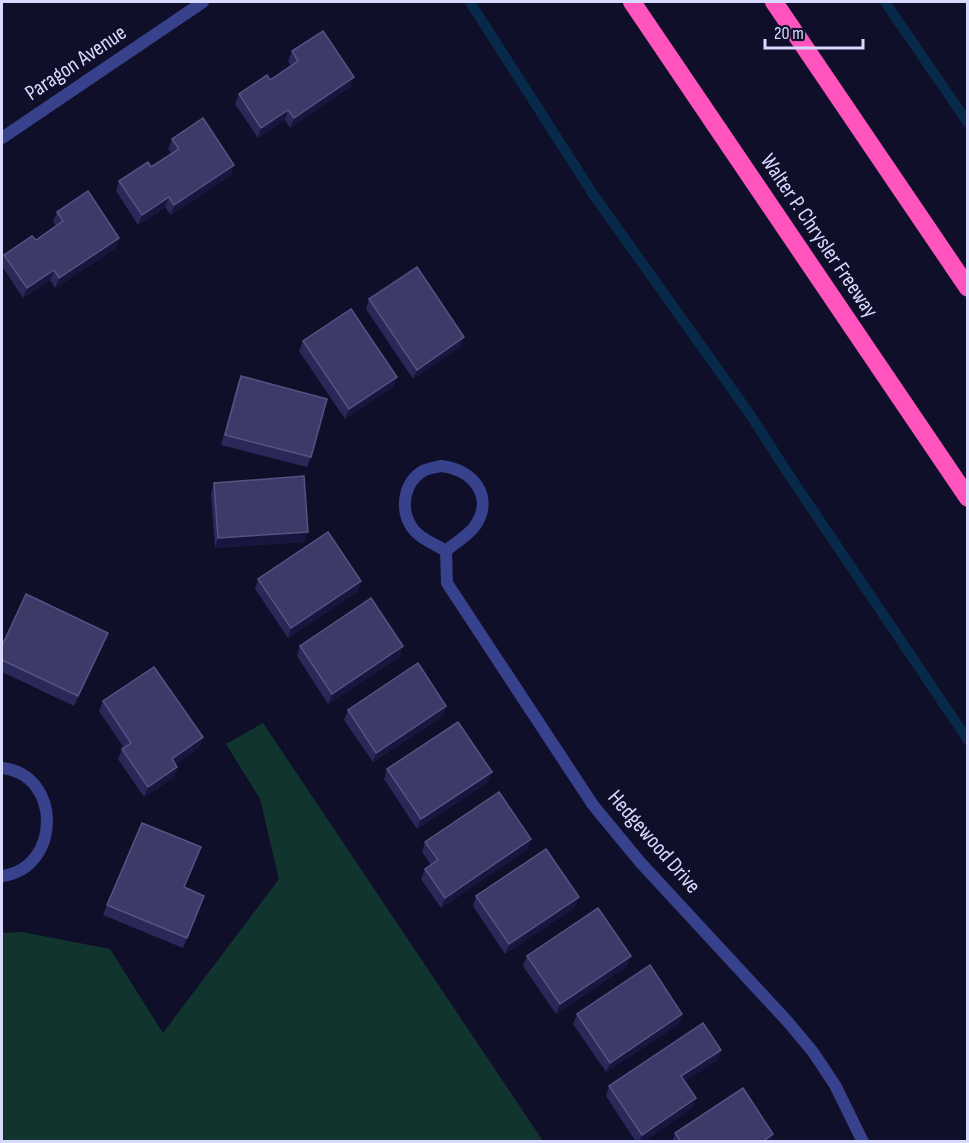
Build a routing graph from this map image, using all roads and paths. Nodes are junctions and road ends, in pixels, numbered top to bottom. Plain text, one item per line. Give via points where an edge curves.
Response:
1 (203, 2) edge
2 (632, 2) edge
3 (774, 2) edge
4 (2, 138) edge
5 (968, 288) edge
6 (968, 498) edge
7 (446, 551) junction
8 (2, 768) edge
9 (2, 876) edge
10 (863, 1142) edge

1 - 4 street, Paragon Avenue
2 - 6 highway, Walter P. Chrysler Freeway
3 - 5 highway
7 - 7 street via 468,534 482,509 472,479 454,467 441,466 424,471 413,480 404,510 411,528
7 - 10 street, Hedgewood Drive via 447,583 593,805 813,1052 835,1084
8 - 9 street via 23,776 36,788 48,821 36,856 23,869

